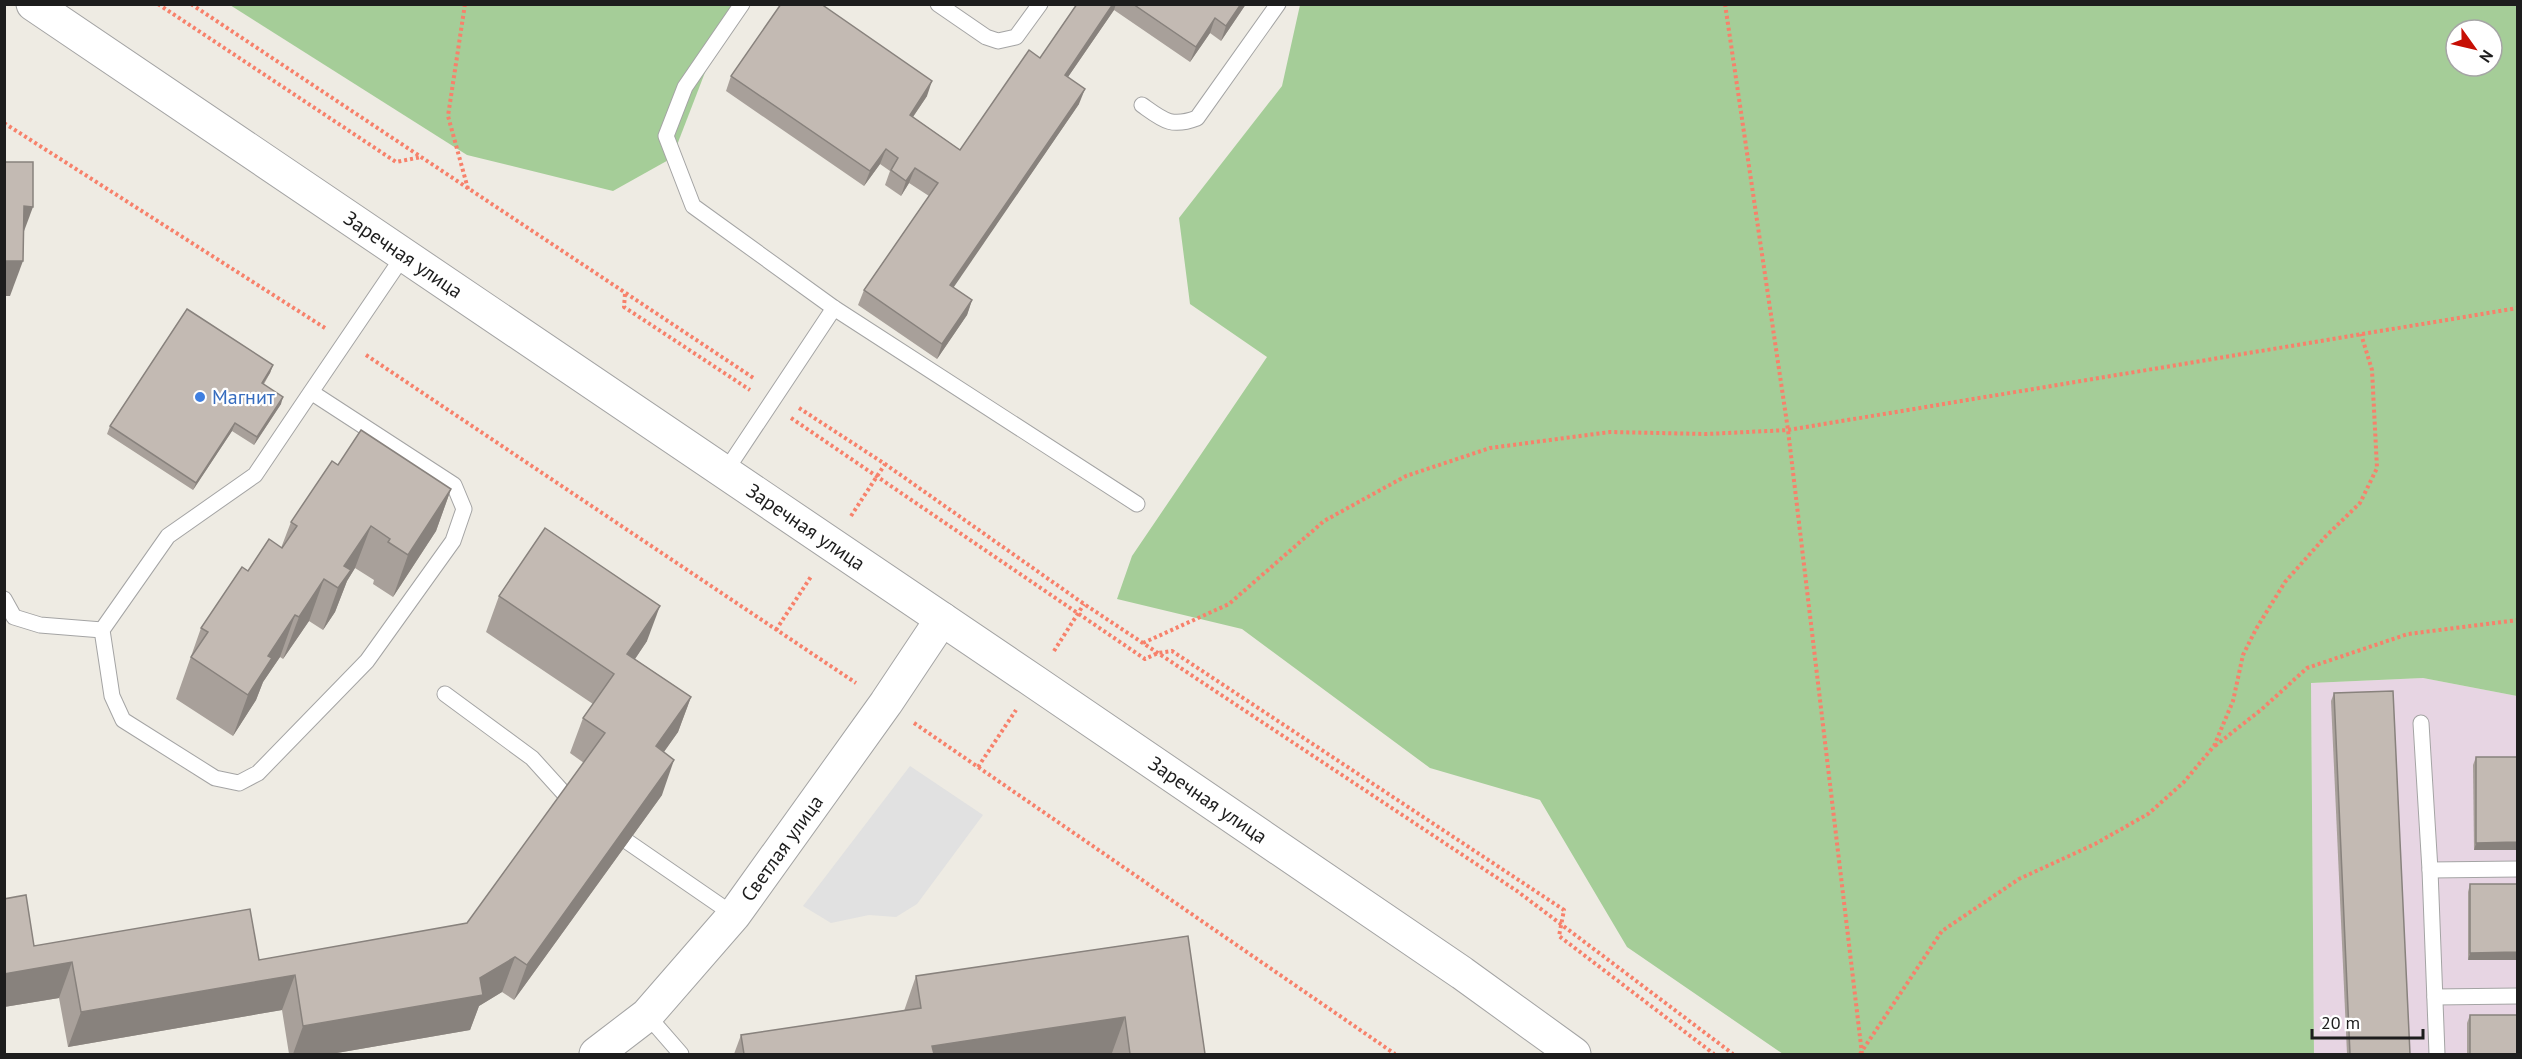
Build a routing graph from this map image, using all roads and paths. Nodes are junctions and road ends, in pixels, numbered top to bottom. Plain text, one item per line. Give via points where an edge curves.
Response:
1 (33, 4) edge
2 (158, 4) edge
3 (191, 4) edge
4 (465, 4) edge
5 (742, 4) edge
6 (938, 4) edge
7 (1040, 4) edge
8 (1278, 4) edge
9 (1725, 4) edge
10 (1142, 105) dead end
11 (4, 123) edge
12 (421, 157) junction
13 (468, 190) junction
14 (404, 255) junction
15 (625, 293) junction
16 (834, 308) junction
17 (2517, 308) edge
18 (2361, 334) junction
19 (345, 340) junction
20 (311, 392) junction
21 (773, 398) junction
22 (1788, 430) junction
23 (725, 471) junction
24 (1137, 504) dead end
25 (4, 599) edge
26 (942, 619) junction
27 (2517, 620) edge
28 (102, 630) junction
29 (1143, 643) junction
30 (1158, 653) junction
31 (445, 694) dead end
32 (886, 703) junction
33 (2421, 723) dead end
34 (2214, 746) junction
35 (570, 800) edge
36 (628, 842) edge
37 (2517, 869) edge
38 (2430, 870) junction
39 (734, 915) junction
40 (1562, 925) junction
41 (2517, 996) edge
42 (2436, 997) junction
43 (647, 1015) junction
44 (1861, 1053) edge
45 (596, 1054) edge
46 (681, 1054) edge
47 (1395, 1054) edge
48 (1574, 1054) edge
49 (1714, 1054) edge
50 (1733, 1054) edge
51 (2437, 1054) edge

1 - 14 street, Заречная улица
2 - 12 path via 396,162
3 - 12 path
4 - 13 path via 448,116
5 - 16 lane via 685,87 666,136 693,206
6 - 7 lane via 998,41 1016,37
8 - 10 lane via 1197,118 1181,124 1165,121
9 - 22 path
11 - 19 path
12 - 13 path
13 - 15 path
14 - 19 lane
14 - 23 street, Заречная улица
15 - 21 path
15 - 21 path via 624,307
16 - 21 lane
16 - 24 lane
17 - 18 path
18 - 22 path
18 - 34 path via 2372,370 2377,468 2360,503 2285,582 2256,629 2243,655 2233,701
19 - 20 lane
19 - 32 path
20 - 28 lane via 255,475 168,536
20 - 28 lane via 454,485 464,509 453,541 367,661 258,773 239,783 215,778 123,720 112,696
21 - 23 lane
21 - 29 path via 885,464
21 - 30 path via 1145,659
22 - 29 path via 1707,434 1610,432 1490,448 1406,476 1324,521 1229,604
22 - 44 path
23 - 26 street, Заречная улица
25 - 28 lane via 14,617 40,625
26 - 32 street, Светлая улица
26 - 48 street, Заречная улица via 1443,960
27 - 34 path via 2408,634 2307,668
29 - 30 path
30 - 40 path
30 - 40 path via 1172,651 1564,910
31 - 35 lane via 532,758
32 - 39 street, Светлая улица
32 - 47 path
33 - 38 lane
34 - 44 path via 2184,783 2148,814 2019,879 1942,932
36 - 39 lane
37 - 38 lane
38 - 42 lane
39 - 43 street, Светлая улица
40 - 49 path via 1559,936
40 - 50 path
41 - 42 lane
42 - 51 lane
43 - 45 street, Светлая улица
43 - 46 lane

